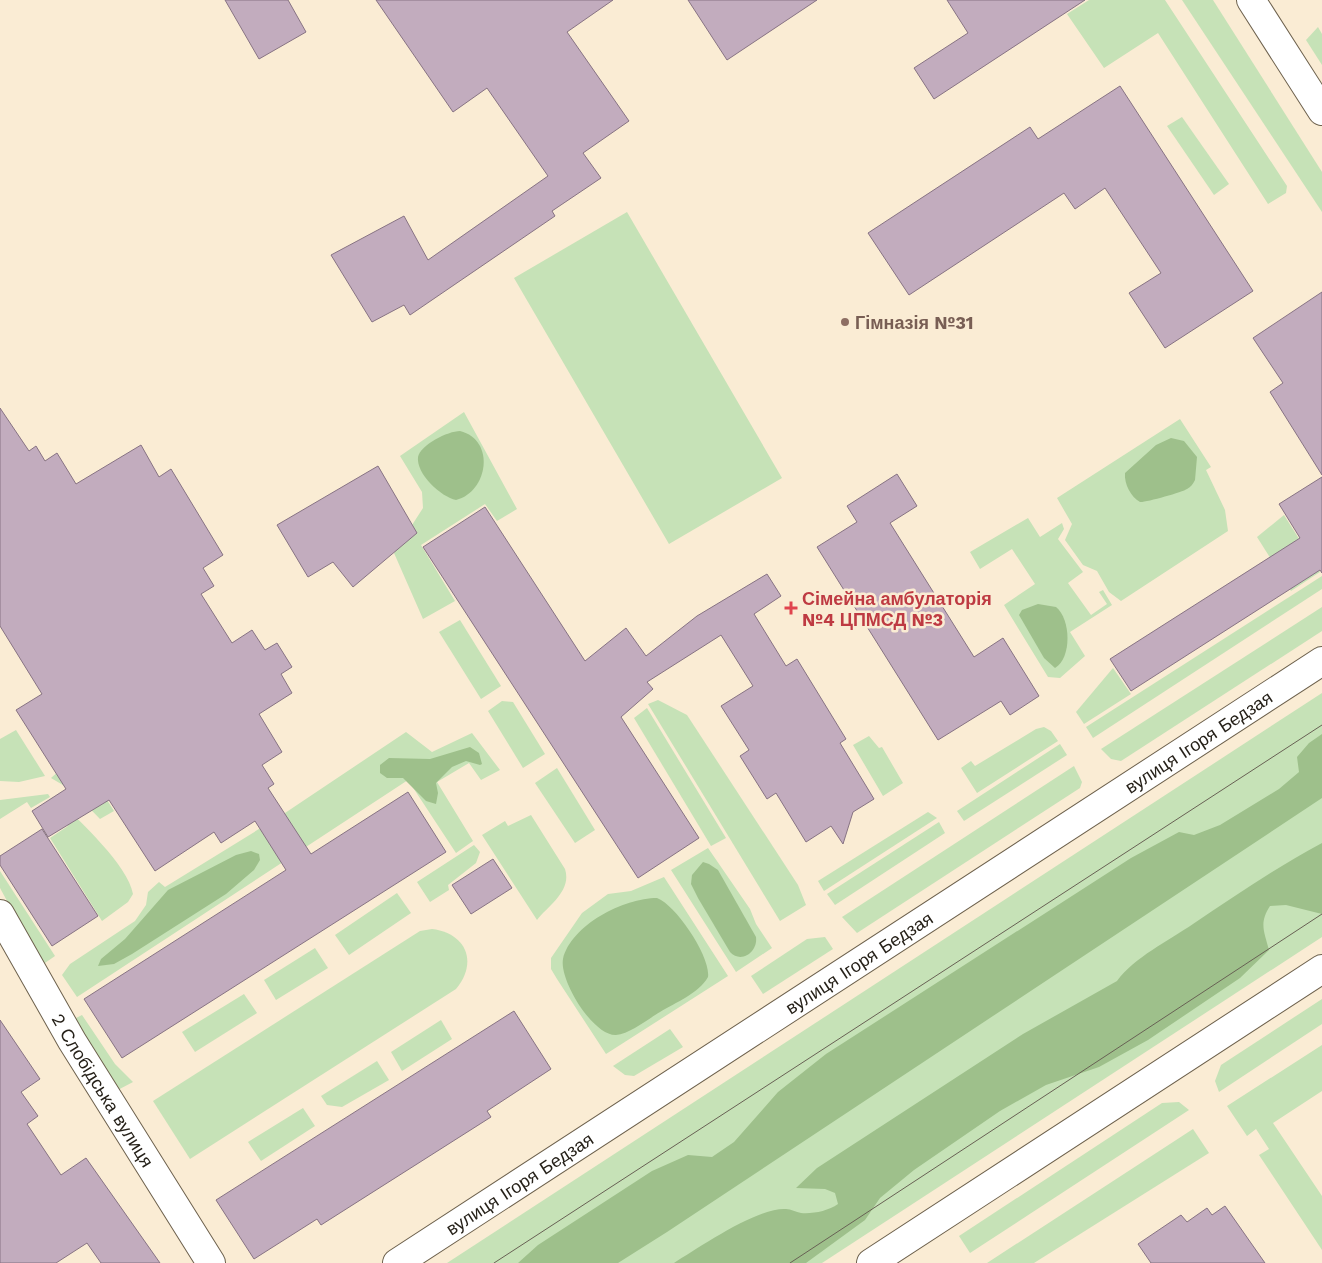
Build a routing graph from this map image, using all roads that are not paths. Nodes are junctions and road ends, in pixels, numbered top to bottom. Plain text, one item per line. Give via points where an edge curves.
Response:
1 (1251, 0) edge
2 (1322, 111) edge
3 (1322, 661) edge
4 (0, 914) edge
5 (1322, 969) edge
6 (210, 1263) edge
7 (397, 1263) edge
8 (871, 1263) edge

1 - 2 street
3 - 7 street, вулиця Ігоря Бедзая
4 - 6 street, 2 Слобідська вулиця via 72,1041
5 - 8 street

